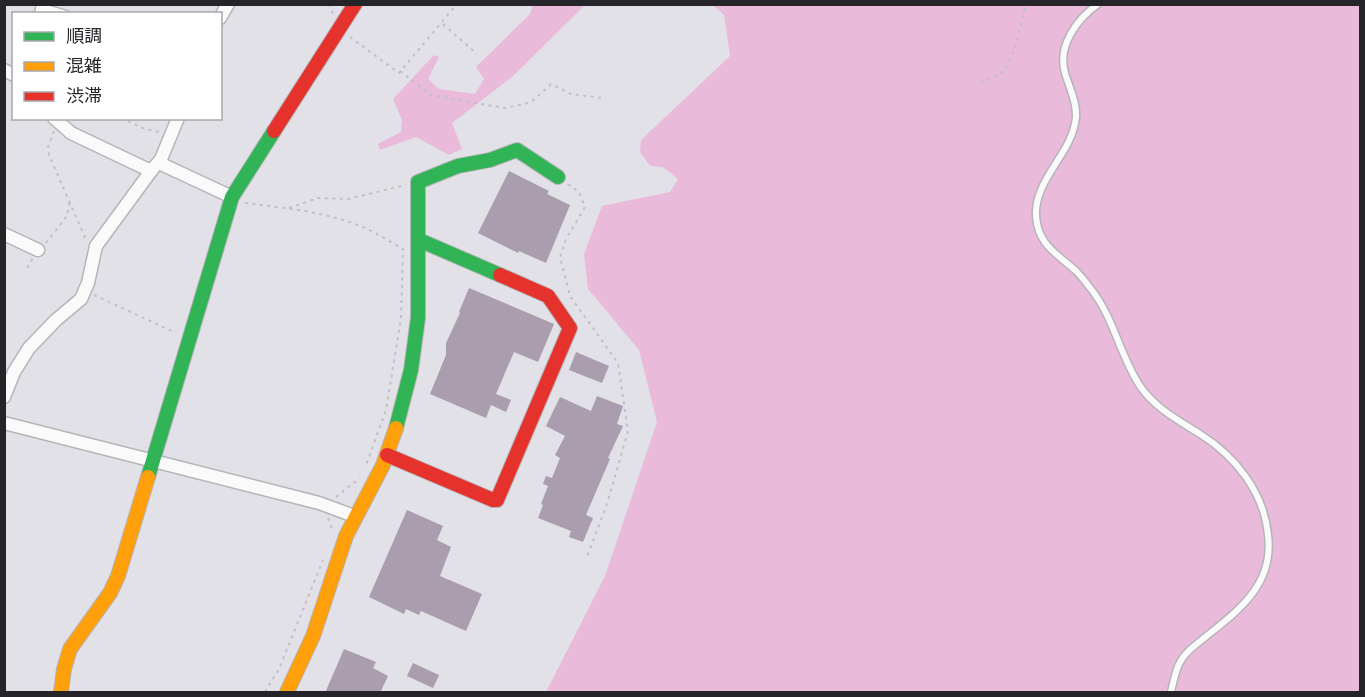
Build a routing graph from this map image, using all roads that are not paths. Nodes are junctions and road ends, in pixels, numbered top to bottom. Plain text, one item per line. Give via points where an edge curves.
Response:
1 (355, 4) edge
2 (1098, 4) edge
3 (177, 120) edge
4 (56, 121) edge
5 (155, 167) junction
6 (558, 177) road end
7 (232, 197) junction
8 (4, 234) edge
9 (419, 240) junction
10 (38, 250) road end
11 (4, 397) edge
12 (4, 423) edge
13 (387, 455) junction
14 (154, 460) junction
15 (354, 516) junction
16 (61, 693) edge
17 (286, 693) edge
18 (1171, 693) edge

1 - 7 street
2 - 18 lane via 1085,13 1065,49 1064,70 1076,115 1073,136 1036,205 1040,236 1095,294 1131,370 1152,401 1220,448 1242,471 1258,500 1269,536 1266,570 1258,587 1185,655 1176,669
3 - 5 street
4 - 5 street via 71,133
5 - 7 street
5 - 11 street via 101,238 81,299 29,348
6 - 9 street via 517,150 418,182
7 - 14 street
8 - 10 street
9 - 13 street via 417,321 401,409
9 - 13 street via 548,296 570,328 497,500
12 - 14 street
13 - 15 street
14 - 15 street via 319,503
14 - 16 street via 118,576 70,649
15 - 17 street via 301,666

